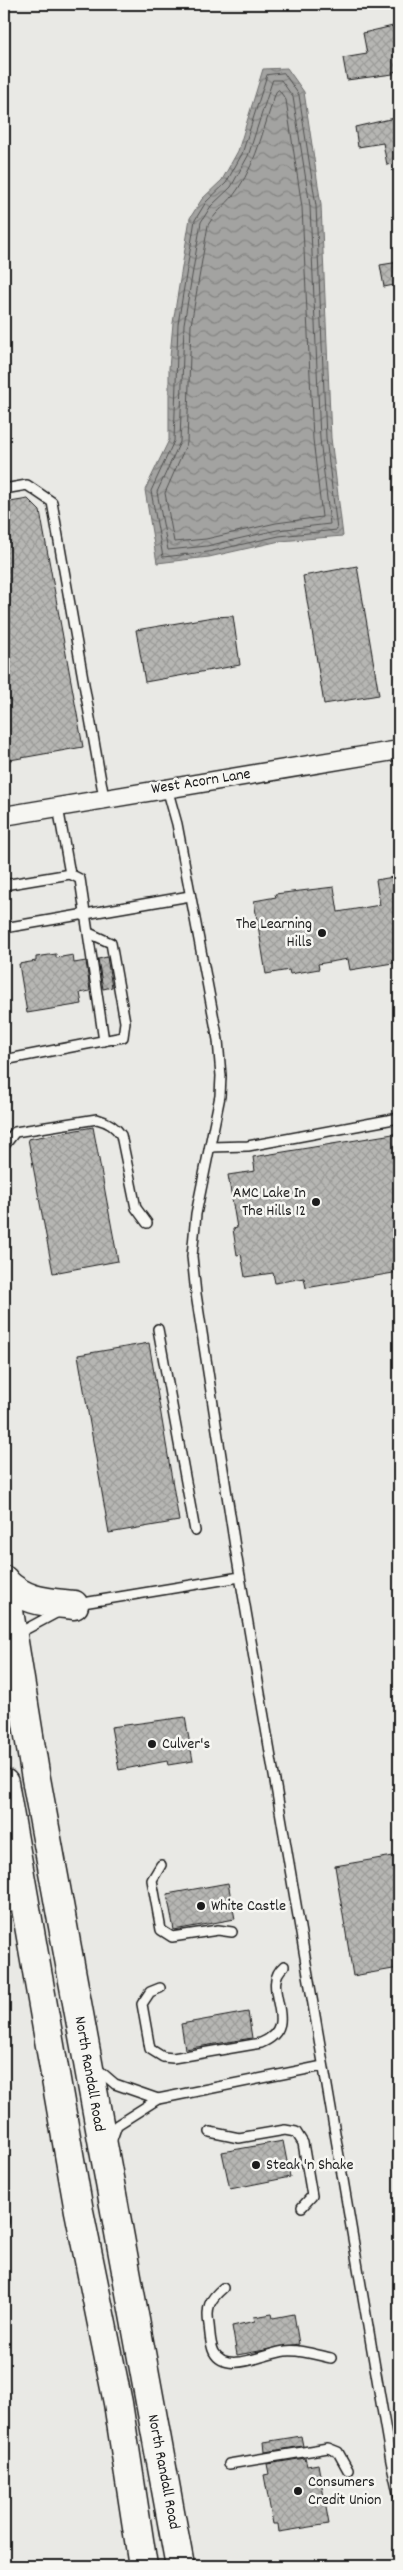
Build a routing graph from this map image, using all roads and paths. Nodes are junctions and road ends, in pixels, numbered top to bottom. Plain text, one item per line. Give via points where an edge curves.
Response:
1 (4, 489) edge
2 (399, 750) edge
3 (167, 787) junction
4 (104, 798) junction
5 (58, 807) junction
6 (4, 816) edge
7 (70, 874) junction
8 (4, 885) edge
9 (190, 896) junction
10 (86, 914) junction
11 (4, 928) edge
12 (89, 933) junction
13 (104, 1041) junction
14 (4, 1060) edge
15 (399, 1118) edge
16 (4, 1146) edge
17 (210, 1147) junction
18 (147, 1223) dead end
19 (158, 1329) dead end
20 (195, 1531) dead end
21 (240, 1577) junction
22 (4, 1581) edge
23 (74, 1605) junction
24 (9, 1634) edge
25 (4, 1783) edge
26 (162, 1865) dead end
27 (14, 1906) edge
28 (232, 1932) dead end
29 (284, 1966) dead end
30 (160, 1988) dead end
31 (86, 2060) junction
32 (322, 2066) junction
33 (158, 2099) junction
34 (210, 2132) dead end
35 (105, 2159) junction
36 (302, 2207) dead end
37 (223, 2288) dead end
38 (331, 2358) dead end
39 (229, 2464) dead end
40 (348, 2470) dead end
41 (399, 2497) edge
42 (143, 2566) edge
43 (180, 2566) edge

1 - 4 lane via 27,485 52,502
2 - 3 street, West Acorn Lane
3 - 4 street, West Acorn Lane
3 - 9 lane via 178,824
4 - 5 street, West Acorn Lane
5 - 6 street, West Acorn Lane
5 - 7 lane
7 - 8 lane
7 - 10 lane via 80,879
9 - 10 lane
9 - 17 lane via 222,1076
10 - 11 lane
10 - 12 lane
12 - 13 lane
12 - 13 lane via 111,943 125,1022 123,1037
13 - 14 lane
15 - 17 lane via 248,1146
16 - 18 lane via 15,1132 97,1119 116,1127 121,1135 136,1208
17 - 21 lane via 197,1206 192,1256
19 - 20 lane
21 - 23 lane
21 - 32 lane
22 - 23 main road via 16,1593 41,1602
22 - 24 main road, North Randall Road
23 - 24 lane
24 - 31 main road, North Randall Road
25 - 27 main road, North Randall Road
26 - 28 lane via 152,1880 161,1930 172,1937 218,1930
27 - 42 main road, North Randall Road via 118,2403
29 - 30 lane via 274,1979 280,2024 274,2036 261,2043 173,2058 156,2055 150,2049 142,2004 150,1992
31 - 33 lane via 115,2084
31 - 35 main road, North Randall Road
32 - 33 lane
32 - 41 lane
33 - 35 lane via 117,2125
34 - 36 lane via 239,2138 285,2130 296,2132 303,2143 312,2196
35 - 43 main road, North Randall Road
37 - 38 lane via 211,2299 207,2311 214,2353 222,2360 239,2362 293,2350
39 - 40 lane via 328,2448 338,2452

